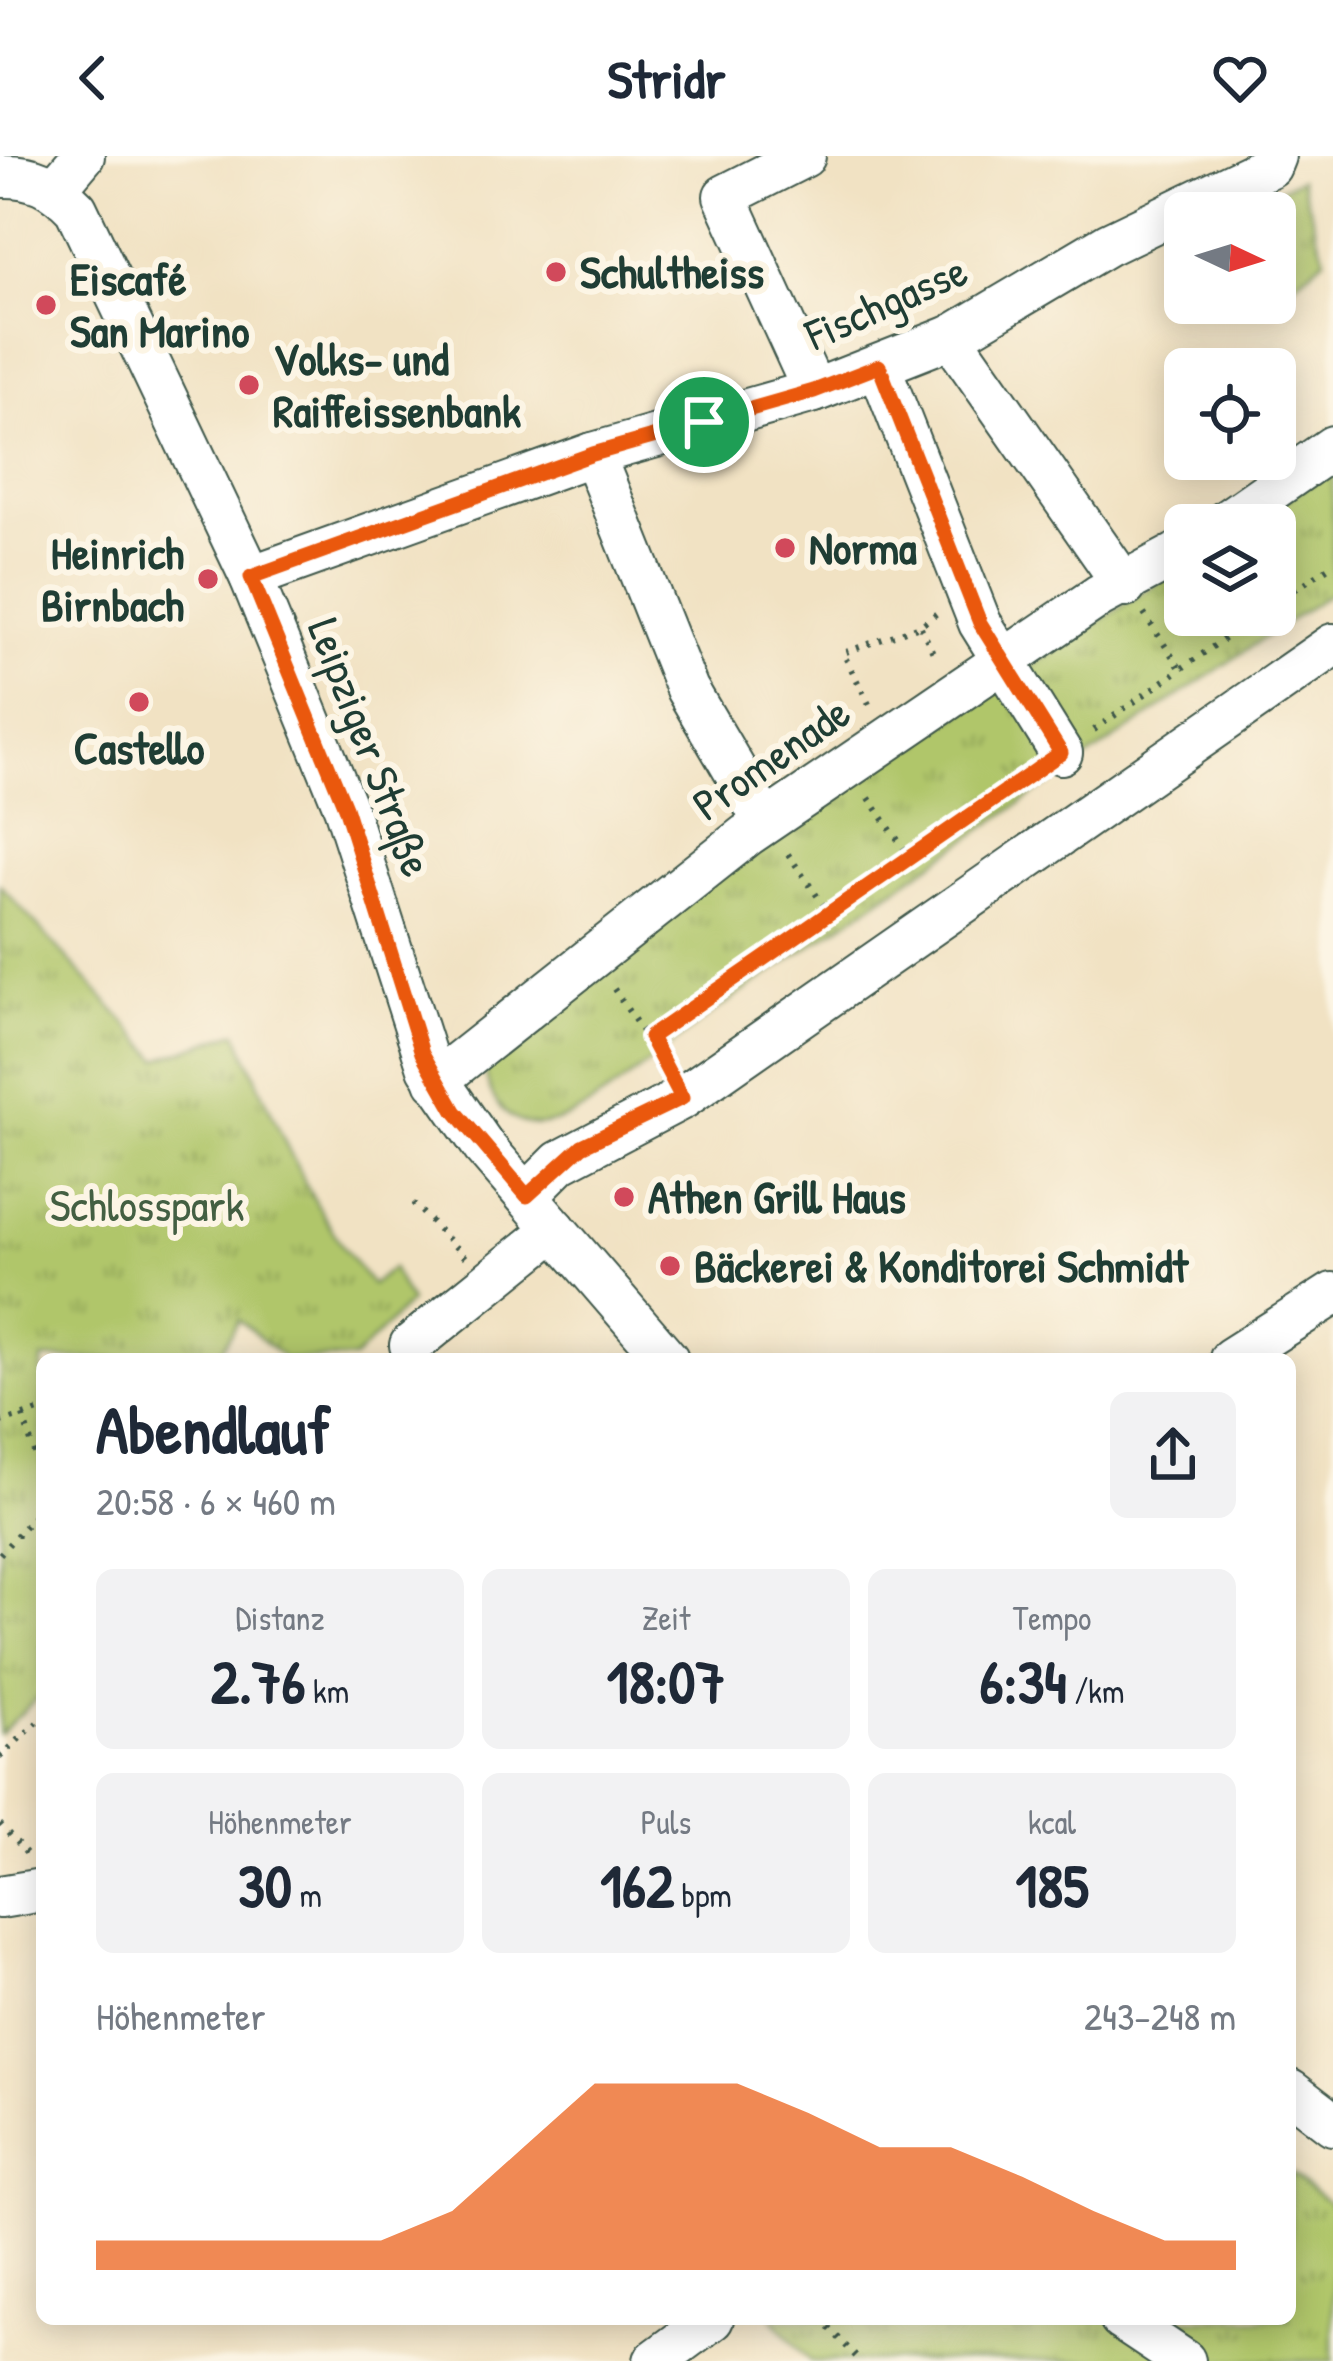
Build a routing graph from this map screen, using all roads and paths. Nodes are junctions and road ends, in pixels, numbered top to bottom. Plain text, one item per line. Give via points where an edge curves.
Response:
1 (804, 156) edge
2 (1272, 161) edge
3 (70, 172) edge
4 (0, 176) edge
5 (951, 337) junction
6 (879, 366) junction
7 (814, 391) junction
8 (1333, 447) edge
9 (593, 454) junction
10 (1251, 504) edge
11 (1164, 563) edge
12 (1333, 564) edge
13 (251, 577) junction
14 (1125, 586) junction
15 (1296, 590) edge
16 (949, 604) dead end
17 (1228, 636) edge
18 (1333, 645) edge
19 (1000, 662) junction
20 (1180, 669) junction
21 (888, 739) junction
22 (1061, 753) junction
23 (847, 766) junction
24 (765, 822) junction
25 (910, 858) junction
26 (827, 910) junction
27 (590, 957) junction
28 (650, 1037) junction
29 (436, 1082) junction
30 (682, 1098) junction
31 (527, 1196) junction
32 (413, 1203) dead end
33 (555, 1229) junction
34 (488, 1280) junction
35 (1333, 1294) edge
36 (411, 1345) dead end
37 (662, 1353) edge
38 (1241, 1353) edge
39 (36, 1412) edge
40 (22, 1416) junction
41 (0, 1422) edge
42 (36, 1460) edge
43 (36, 1514) edge
44 (0, 1553) edge
45 (36, 1724) edge
46 (0, 1757) edge
47 (36, 1891) edge
48 (0, 1897) edge
49 (1296, 2096) edge
50 (1333, 2124) edge
51 (704, 2325) edge
52 (827, 2325) edge
53 (1130, 2325) edge
54 (655, 2361) edge
55 (860, 2361) edge
56 (1184, 2361) edge

1 - 7 street via 725,196
2 - 5 street, Fischgasse via 1108,244
3 - 4 street, Leipziger Straße
3 - 13 street, Leipziger Straße via 76,209 183,394 196,469
5 - 6 street, Fischgasse
5 - 14 street
6 - 7 street, Fischgasse
6 - 19 street
7 - 9 street, Fischgasse
8 - 10 street
9 - 13 street, Fischgasse
9 - 24 street via 687,689
11 - 14 street, Promenade
12 - 15 path
13 - 29 street, Leipziger Straße via 345,807
14 - 19 street, Promenade
14 - 20 path
16 - 21 path via 920,626 843,653
17 - 20 path
18 - 30 street
19 - 21 street, Promenade
19 - 22 street
20 - 22 path
21 - 23 street, Promenade
22 - 25 path
23 - 24 street, Promenade
23 - 25 path
24 - 26 path
24 - 27 street, Promenade
25 - 26 path
26 - 28 path
27 - 28 path
27 - 29 street, Promenade
28 - 30 path
29 - 31 street, Leipziger Straße
30 - 31 street via 582,1146
31 - 33 street, Leipziger Straße
32 - 34 path
33 - 34 street
33 - 37 street, Leipziger Straße
34 - 36 street
35 - 38 street
39 - 40 path
40 - 41 path
40 - 42 path
43 - 44 path
45 - 46 path
47 - 48 street
49 - 50 street
51 - 54 street
52 - 55 path
53 - 56 street

